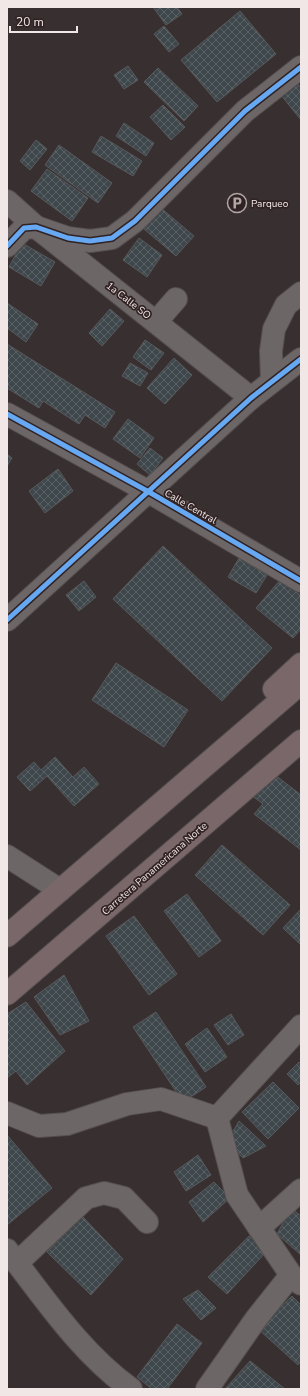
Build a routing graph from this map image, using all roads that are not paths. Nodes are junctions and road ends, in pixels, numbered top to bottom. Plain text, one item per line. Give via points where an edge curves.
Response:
1 (301, 67) edge
2 (7, 201) edge
3 (36, 227) junction
4 (7, 246) edge
5 (301, 293) edge
6 (176, 299) dead end
7 (156, 322) junction
8 (301, 359) edge
9 (272, 381) junction
10 (251, 398) junction
11 (7, 414) edge
12 (148, 492) junction
13 (301, 582) edge
14 (7, 620) edge
15 (301, 664) edge
16 (301, 683) edge
17 (298, 743) edge
18 (184, 784) junction
19 (7, 856) edge
20 (60, 890) junction
21 (7, 936) edge
22 (7, 994) edge
23 (301, 1026) edge
24 (7, 1113) edge
25 (217, 1118) junction
26 (301, 1190) edge
27 (147, 1222) dead end
28 (259, 1228) junction
29 (12, 1256) edge
30 (296, 1279) edge
31 (131, 1389) edge
32 (207, 1389) edge

1 - 3 street via 245,111 135,222 112,238 90,241 68,238
2 - 3 street, 1a Calle SO
3 - 4 street via 24,228
3 - 7 street, 1a Calle SO
5 - 9 street via 286,305 274,329 271,351
6 - 7 street
7 - 10 street, 1a Calle SO
8 - 9 street
9 - 10 street
10 - 12 street
11 - 12 street, Calle Central
12 - 13 street, Calle Central
12 - 14 street
15 - 18 highway via 242,717
16 - 18 highway
17 - 22 highway, Carretera Panamericana Norte
18 - 20 highway
19 - 20 street
20 - 21 highway
23 - 25 street
24 - 25 street via 39,1126 67,1124 128,1104 161,1099
25 - 28 street via 237,1195
26 - 28 street
27 - 29 street via 124,1198 104,1193 86,1198
28 - 30 street
29 - 31 street via 71,1333 113,1376
30 - 32 street via 256,1320

